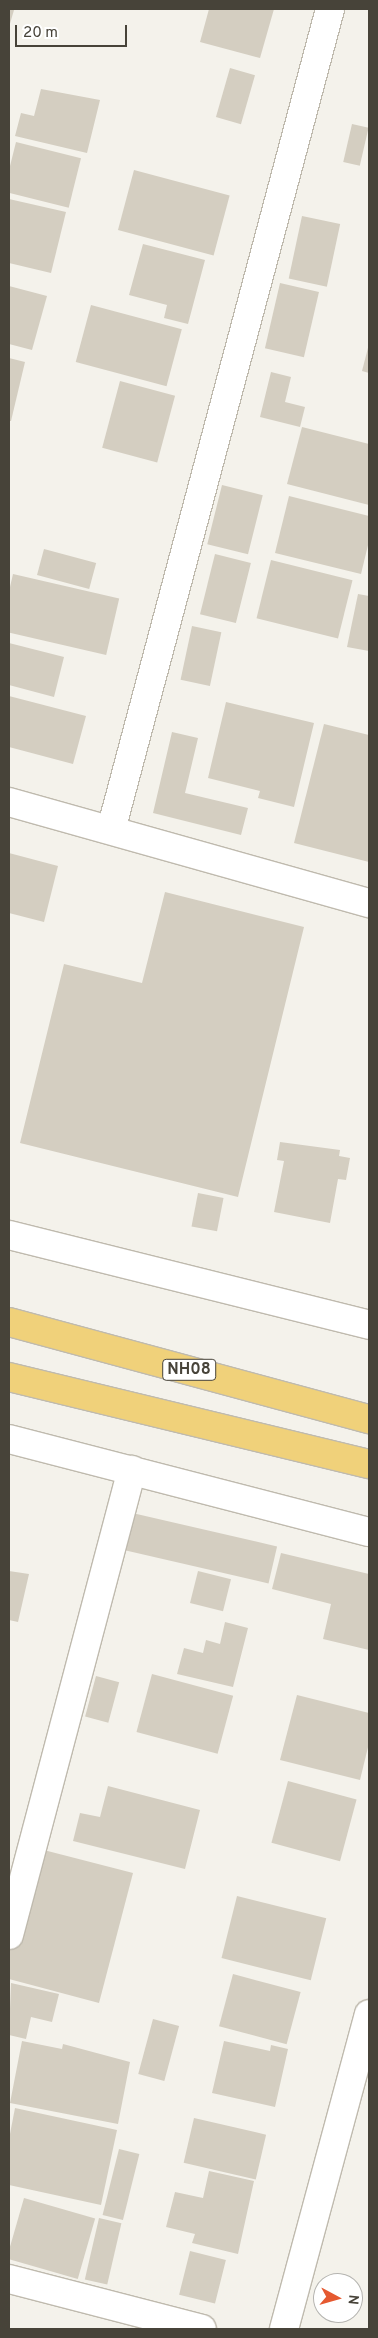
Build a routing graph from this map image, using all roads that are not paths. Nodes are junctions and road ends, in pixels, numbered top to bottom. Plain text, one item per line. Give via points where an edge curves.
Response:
1 (330, 9) edge
2 (9, 802) edge
3 (111, 830) junction
4 (369, 903) edge
5 (9, 1235) edge
6 (9, 1322) edge
7 (369, 1325) edge
8 (9, 1377) edge
9 (369, 1419) edge
10 (9, 1438) edge
11 (369, 1464) edge
12 (132, 1470) junction
13 (369, 1532) edge
14 (9, 1935) edge
15 (369, 2014) edge
16 (9, 2279) edge
17 (202, 2329) edge
18 (284, 2329) edge

1 - 3 street
2 - 3 street
3 - 4 street
5 - 7 street
6 - 9 highway, NH08
8 - 11 highway
10 - 12 street
12 - 13 street
12 - 14 street
15 - 18 street
16 - 17 street

